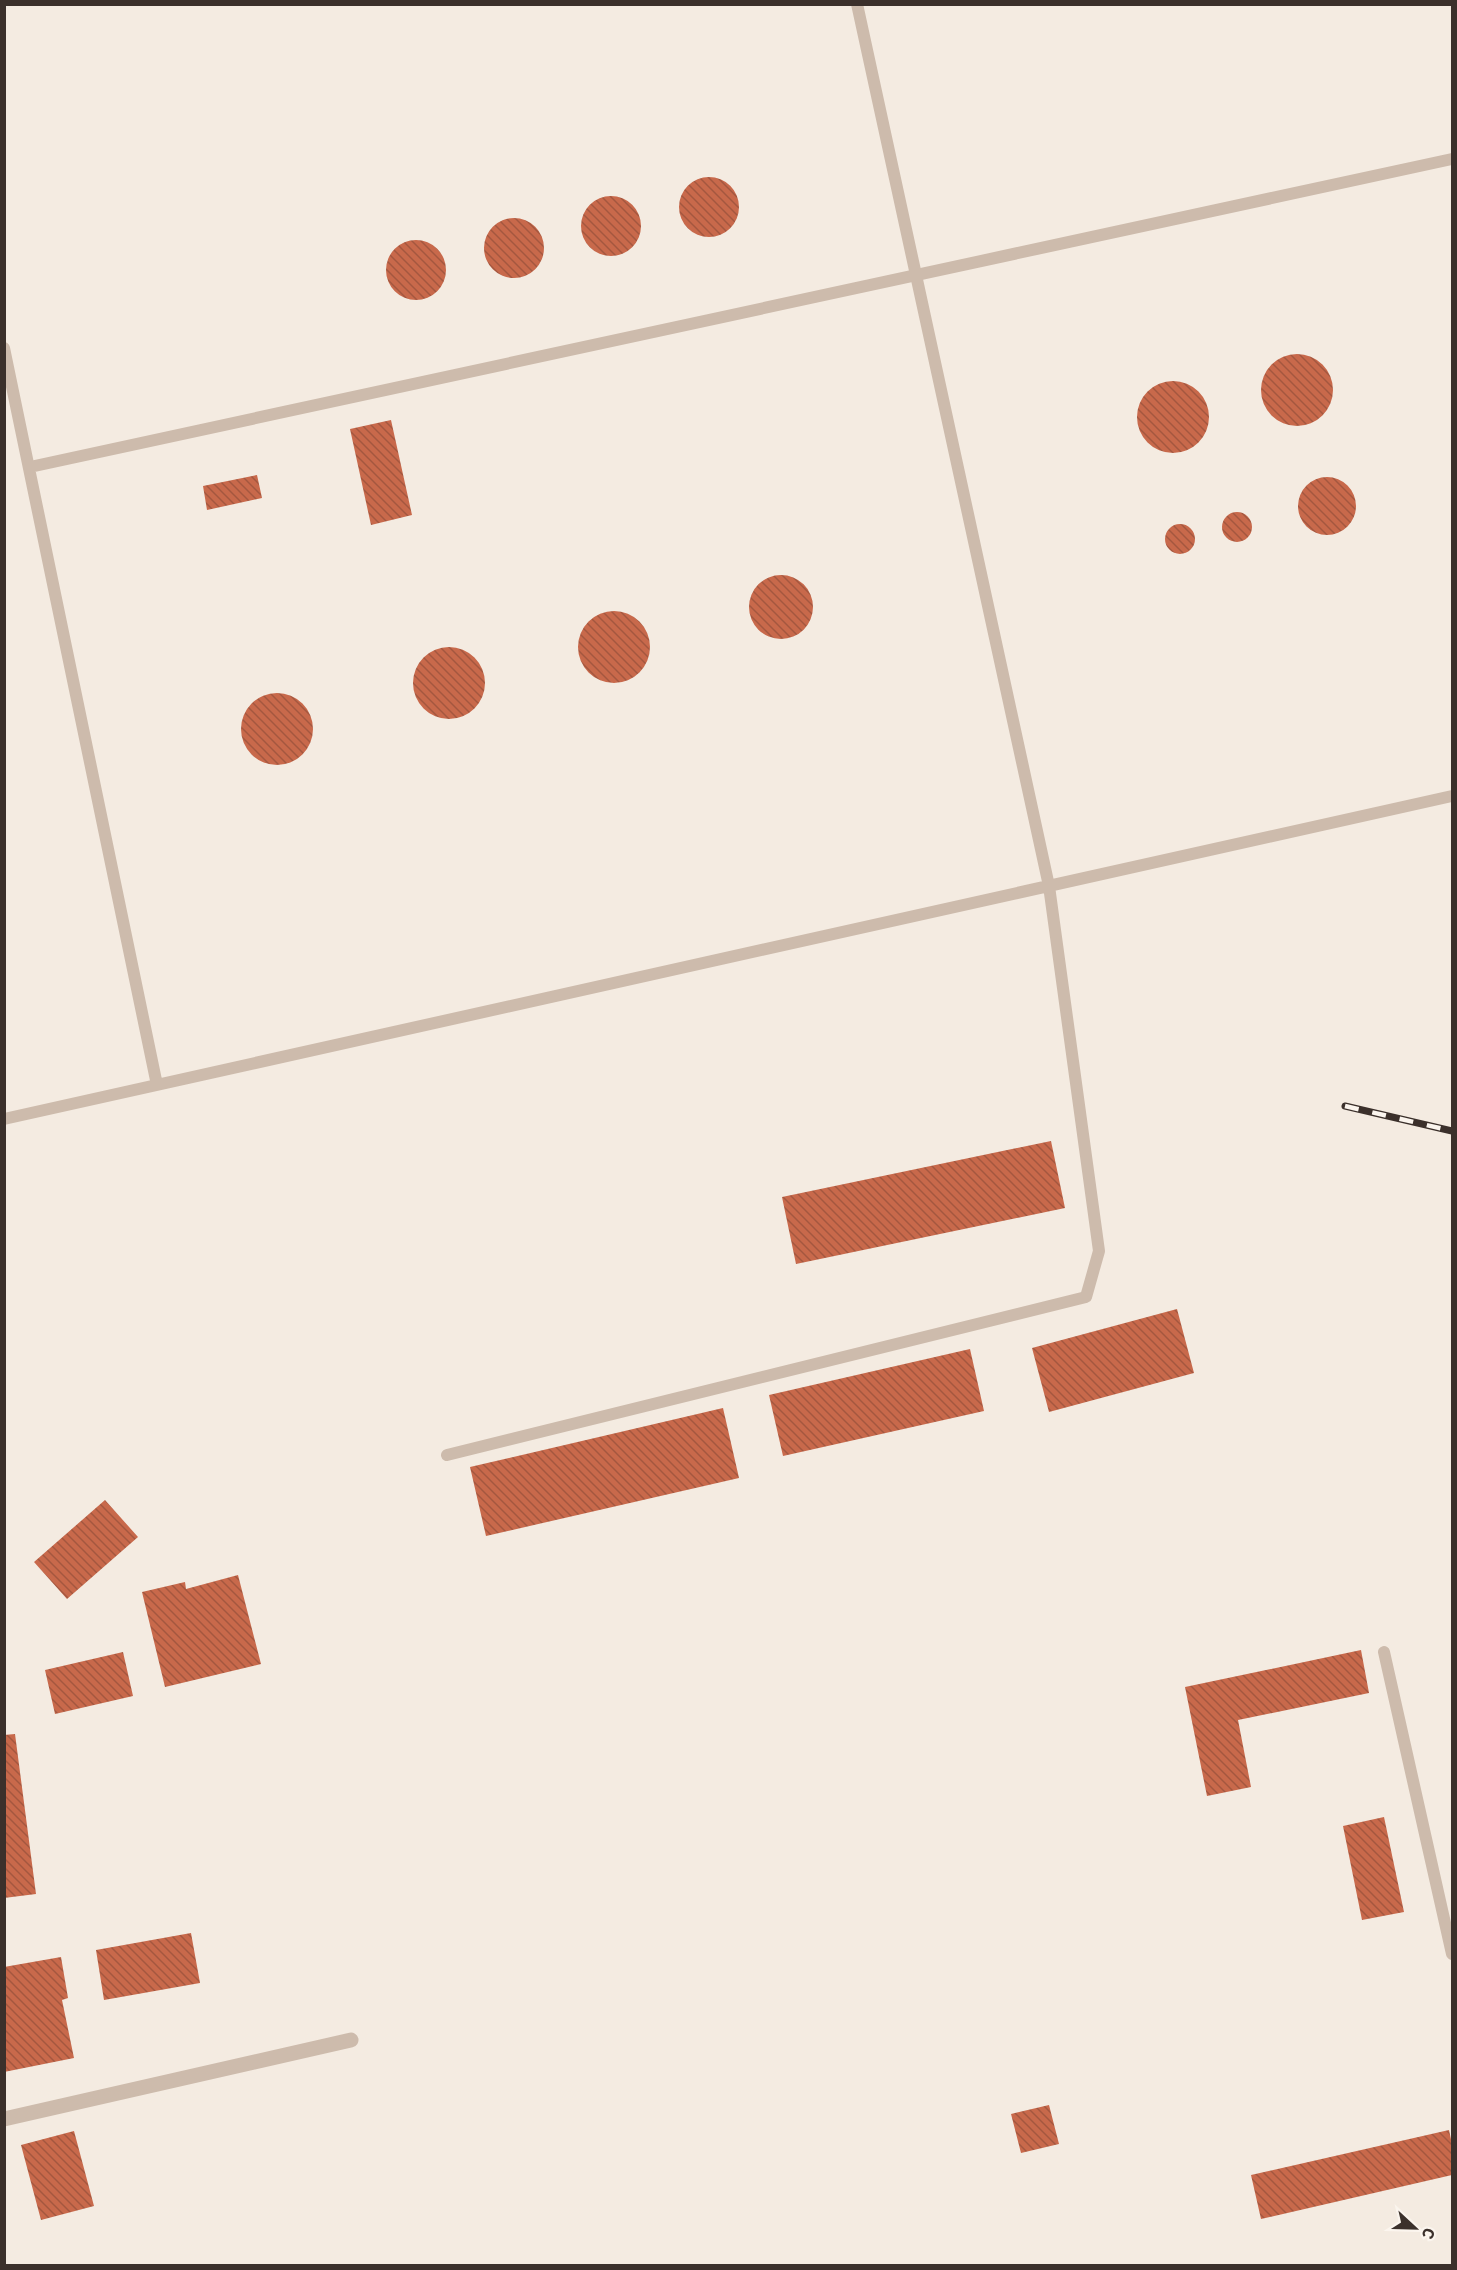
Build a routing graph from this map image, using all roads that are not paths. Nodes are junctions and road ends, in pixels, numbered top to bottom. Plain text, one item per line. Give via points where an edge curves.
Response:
1 (857, 4) edge
2 (1452, 159) edge
3 (916, 276) junction
4 (4, 348) edge
5 (30, 467) junction
6 (1452, 796) edge
7 (1049, 886) junction
8 (157, 1085) junction
9 (4, 1119) edge
10 (447, 1455) dead end
11 (1384, 1652) dead end
12 (1447, 1907) edge
13 (1452, 1954) edge
14 (351, 2040) dead end
15 (4, 2119) edge

1 - 3 lane
2 - 3 lane
3 - 5 lane
3 - 7 lane
4 - 5 lane
5 - 8 lane
6 - 7 lane
7 - 8 lane
7 - 10 lane via 1099,1251 1086,1297
8 - 9 lane
11 - 12 lane
12 - 13 lane
14 - 15 street

